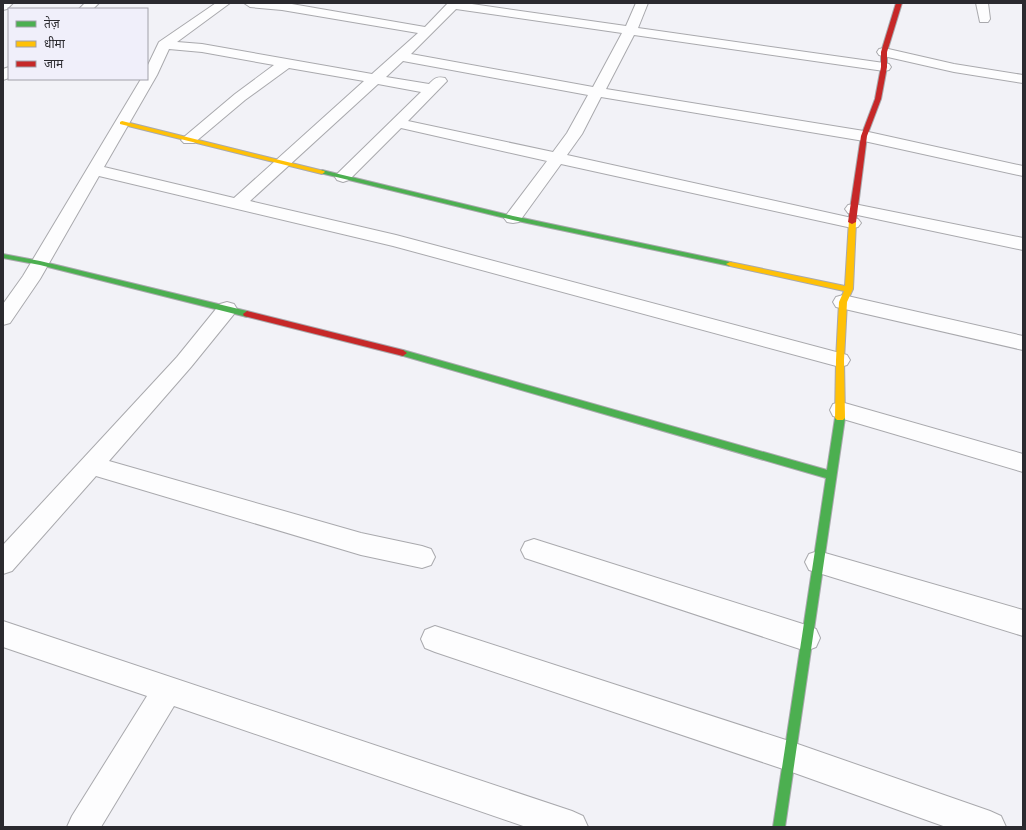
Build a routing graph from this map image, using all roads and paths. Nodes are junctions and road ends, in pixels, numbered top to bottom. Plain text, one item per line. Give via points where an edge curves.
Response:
1 (7, 3) edge
2 (224, 3) edge
3 (250, 3) edge
4 (642, 3) edge
5 (899, 3) edge
6 (982, 3) edge
7 (454, 4) edge
8 (3, 6) edge
9 (984, 19) dead end
10 (428, 31) junction
11 (630, 31) junction
12 (164, 45) junction
13 (884, 52) junction
14 (400, 56) junction
15 (286, 63) junction
16 (454, 66) junction
17 (884, 67) junction
18 (148, 78) edge
19 (1023, 78) edge
20 (374, 79) junction
21 (147, 80) edge
22 (431, 89) junction
23 (597, 92) junction
24 (398, 123) junction
25 (122, 124) junction
26 (864, 136) junction
27 (189, 140) junction
28 (557, 158) junction
29 (282, 163) junction
30 (95, 170) junction
31 (1023, 171) edge
32 (343, 177) junction
33 (237, 204) junction
34 (853, 216) junction
35 (513, 218) junction
36 (1023, 244) edge
37 (3, 256) edge
38 (40, 263) junction
39 (846, 296) junction
40 (227, 309) junction
41 (3, 318) edge
42 (1023, 343) edge
43 (840, 360) junction
44 (841, 410) junction
45 (1023, 463) edge
46 (91, 465) junction
47 (831, 475) junction
48 (534, 550) dead end
49 (422, 557) dead end
50 (818, 562) junction
51 (3, 563) edge
52 (1023, 623) edge
53 (3, 634) edge
54 (806, 638) junction
55 (435, 639) dead end
56 (167, 690) junction
57 (789, 756) junction
58 (83, 827) edge
59 (572, 827) edge
60 (779, 827) edge
61 (990, 827) edge

1 - 8 street
2 - 12 street
3 - 10 street via 282,6
4 - 11 street
5 - 13 street
6 - 9 street
7 - 10 street
7 - 11 street
10 - 14 street
11 - 17 street
11 - 23 street
12 - 15 street via 202,48
12 - 18 street
13 - 17 street
13 - 19 street via 954,68
14 - 16 street
14 - 20 street
15 - 20 street
15 - 27 street
16 - 22 street
16 - 23 street
17 - 26 street via 878,99
20 - 22 street
20 - 29 street
21 - 25 street
22 - 24 street
23 - 26 street
23 - 28 street via 574,134
24 - 28 street
24 - 32 street
25 - 27 street
25 - 30 street
26 - 31 street
26 - 34 street
27 - 29 street
28 - 34 street
28 - 35 street
29 - 32 street
29 - 33 street
30 - 33 street
30 - 38 street
32 - 35 street
33 - 43 street via 396,241
34 - 36 street
34 - 39 street
35 - 39 street
37 - 38 street
38 - 40 street
38 - 41 street
39 - 42 street
39 - 43 street
40 - 46 street via 184,362
40 - 47 street via 364,342
43 - 44 street
44 - 45 street
44 - 47 street
46 - 49 street via 361,544
46 - 51 street
47 - 50 street
48 - 54 street
50 - 52 street
50 - 54 street
53 - 56 street
54 - 57 street
55 - 57 street
56 - 58 street
56 - 59 street
57 - 60 street
57 - 61 street

